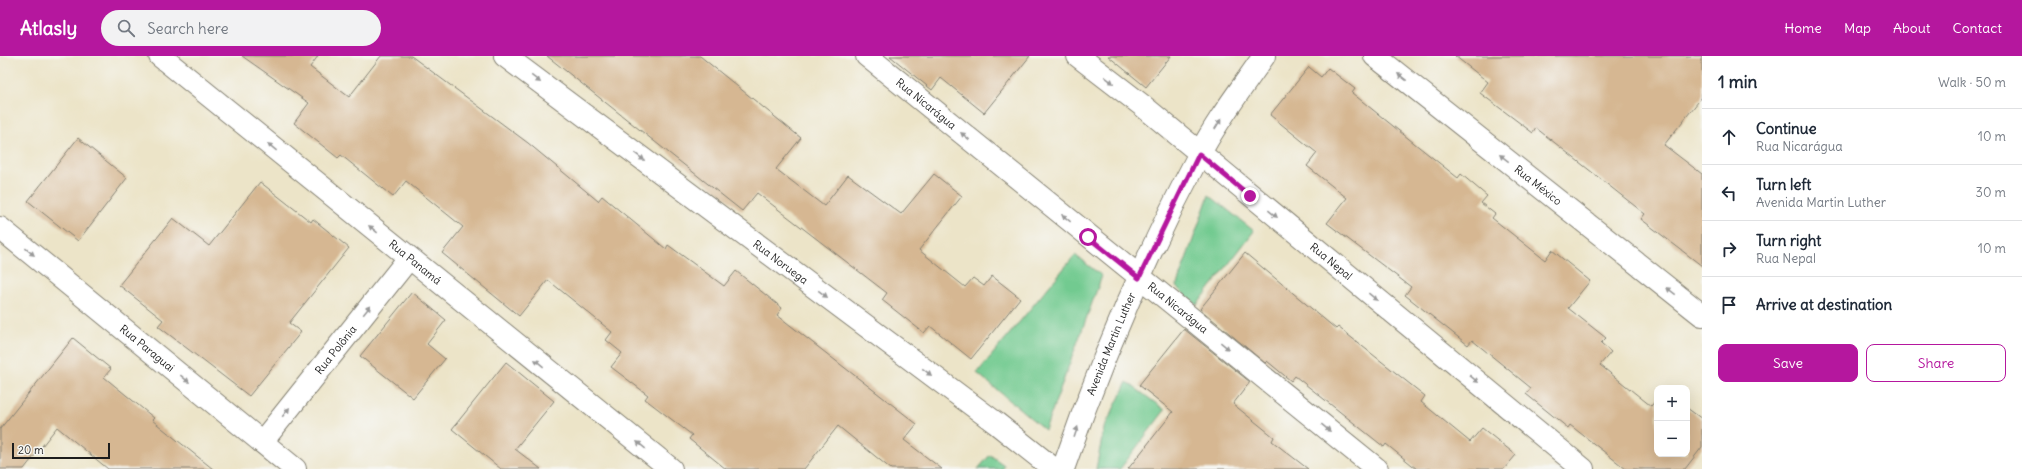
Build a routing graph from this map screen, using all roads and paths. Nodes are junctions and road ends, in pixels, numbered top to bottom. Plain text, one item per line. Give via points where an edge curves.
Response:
1 (160, 56) edge
2 (505, 56) edge
3 (867, 56) edge
4 (1078, 56) edge
5 (1264, 56) edge
6 (1375, 56) edge
7 (1199, 154) junction
8 (0, 228) edge
9 (409, 258) junction
10 (1139, 278) junction
11 (1702, 315) edge
12 (262, 442) junction
13 (295, 469) edge
14 (671, 469) edge
15 (1054, 469) edge
16 (1063, 469) edge
17 (1377, 469) edge
18 (1583, 469) edge

9 -> 1 street, Rua Panamá
2 -> 15 street, Rua Noruega
10 -> 3 street, Rua Nicarágua
4 -> 7 street, Rua Nepal via 1143,106
7 -> 5 street, Avenida Martin Luther
11 -> 6 street, Rua México
7 - 10 street, Avenida Martin Luther
7 -> 18 street, Rua Nepal
8 -> 12 street, Rua Paraguai
12 -> 9 street, Rua Polônia
14 -> 9 street, Rua Panamá
16 -> 10 street, Avenida Martin Luther via 1087,399
10 -> 17 street, Rua Nicarágua
12 - 13 street, Rua Paraguai

